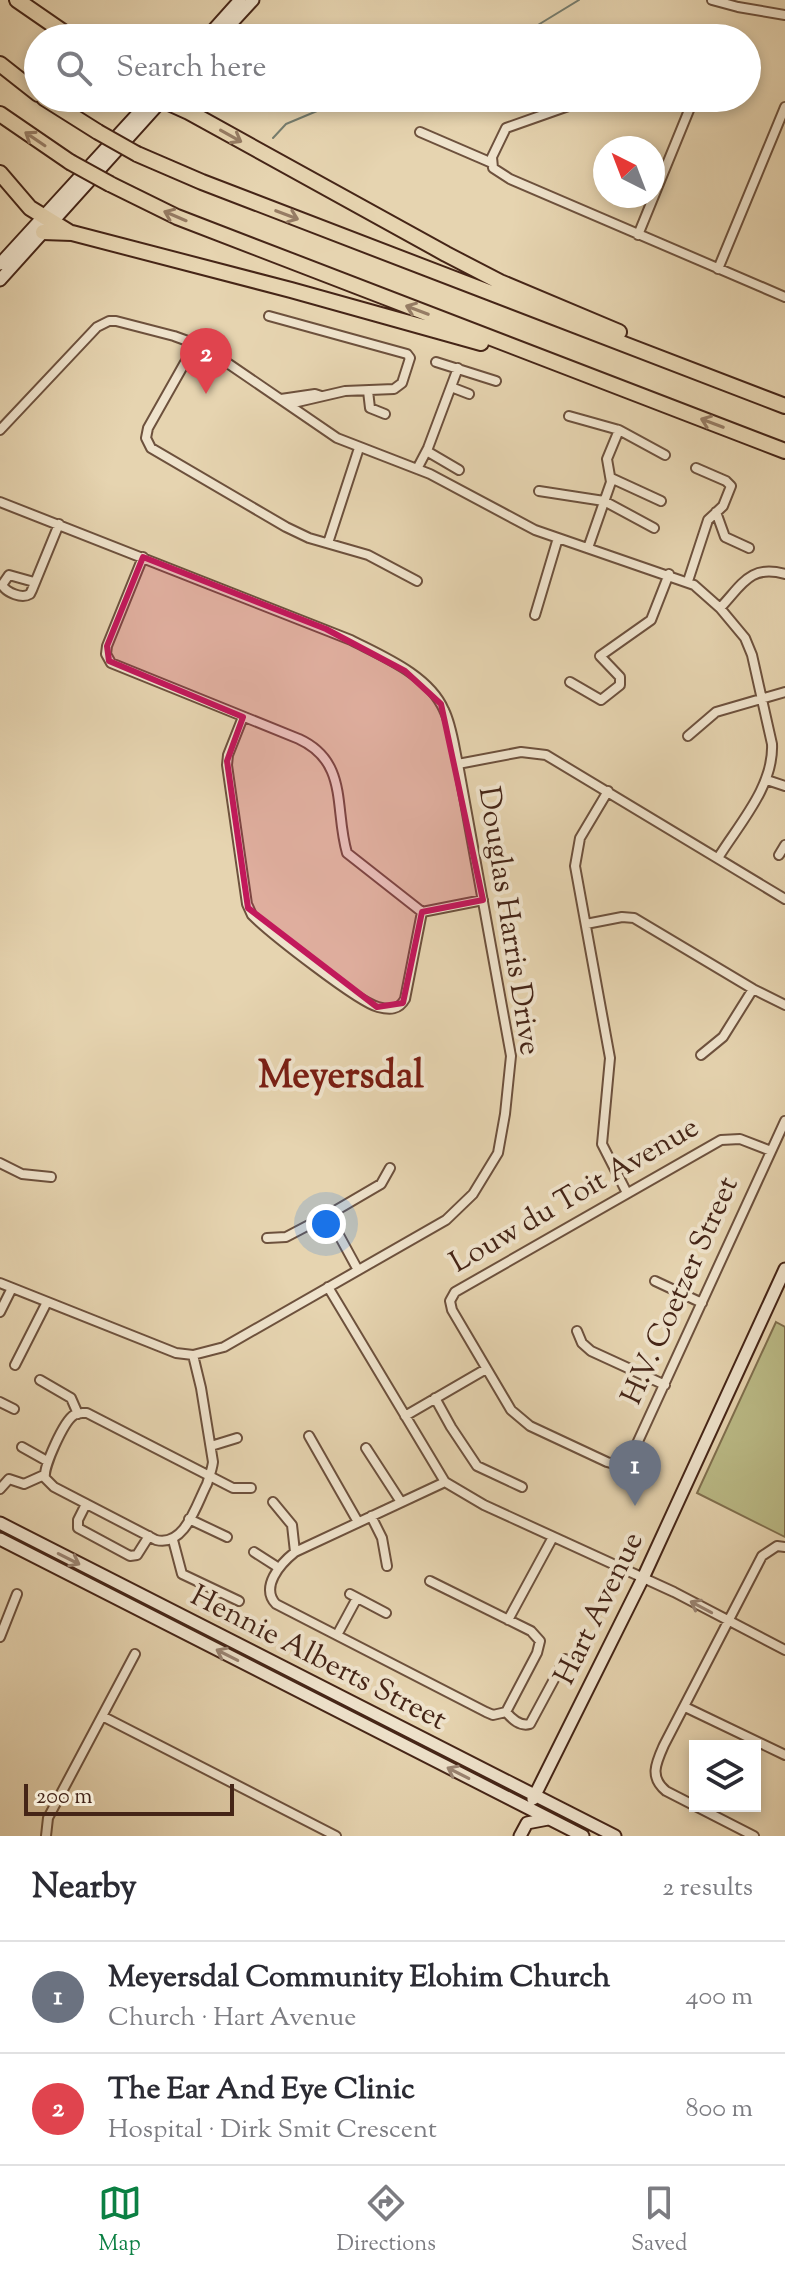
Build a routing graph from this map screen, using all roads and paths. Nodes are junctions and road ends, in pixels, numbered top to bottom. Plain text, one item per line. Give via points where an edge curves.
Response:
1 (17, 0) edge
2 (240, 0) edge
3 (253, 0) edge
4 (712, 0) edge
5 (785, 15) edge
6 (52, 24) edge
7 (219, 24) edge
8 (231, 24) edge
9 (0, 64) edge
10 (24, 83) edge
11 (785, 107) edge
12 (66, 112) edge
13 (147, 112) edge
14 (198, 112) edge
15 (548, 112) edge
16 (688, 112) edge
17 (0, 114) edge
18 (420, 132) dead end
19 (492, 163) junction
20 (0, 173) edge
21 (46, 224) junction
22 (638, 235) junction
23 (0, 264) edge
24 (718, 269) junction
25 (0, 280) edge
26 (785, 297) edge
27 (269, 316) dead end
28 (196, 343) junction
29 (540, 357) junction
30 (436, 362) dead end
31 (458, 368) junction
32 (496, 381) dead end
33 (451, 387) junction
34 (368, 391) junction
35 (469, 394) dead end
36 (768, 399) junction
37 (285, 402) junction
38 (785, 406) edge
39 (385, 414) dead end
40 (569, 416) dead end
41 (0, 430) edge
42 (619, 430) junction
43 (359, 448) junction
44 (429, 451) junction
45 (785, 451) edge
46 (665, 455) dead end
47 (696, 468) dead end
48 (421, 470) junction
49 (459, 470) dead end
50 (611, 478) junction
51 (539, 491) dead end
52 (604, 501) junction
53 (661, 501) dead end
54 (0, 502) edge
55 (716, 512) junction
56 (59, 524) junction
57 (654, 528) dead end
58 (558, 538) junction
59 (328, 543) junction
60 (588, 548) junction
61 (749, 548) dead end
62 (143, 557) junction
63 (669, 574) junction
64 (785, 574) edge
65 (417, 581) dead end
66 (688, 581) junction
67 (34, 582) dead end
68 (720, 608) junction
69 (535, 615) dead end
70 (570, 682) dead end
71 (785, 692) edge
72 (761, 699) junction
73 (243, 717) junction
74 (688, 736) dead end
75 (772, 744) junction
76 (783, 746) edge
77 (458, 764) junction
78 (767, 780) junction
79 (785, 786) edge
80 (608, 791) junction
81 (785, 845) edge
82 (779, 855) dead end
83 (718, 858) junction
84 (785, 899) edge
85 (483, 900) junction
86 (422, 912) junction
87 (586, 924) junction
88 (753, 989) junction
89 (785, 1005) edge
90 (701, 1055) dead end
91 (785, 1121) edge
92 (771, 1151) junction
93 (0, 1163) edge
94 (390, 1168) dead end
95 (51, 1177) dead end
96 (627, 1193) junction
97 (328, 1215) junction
98 (267, 1238) dead end
99 (785, 1269) edge
100 (358, 1270) junction
101 (655, 1281) dead end
102 (0, 1283) edge
103 (328, 1287) junction
104 (12, 1288) junction
105 (451, 1299) joint
106 (47, 1302) junction
107 (702, 1303) junction
108 (0, 1312) edge
109 (577, 1331) dead end
110 (193, 1355) junction
111 (15, 1365) dead end
112 (486, 1369) junction
113 (40, 1380) dead end
114 (665, 1385) junction
115 (435, 1398) junction
116 (0, 1402) edge
117 (14, 1409) dead end
118 (78, 1414) junction
119 (405, 1416) junction
120 (309, 1436) dead end
121 (237, 1438) dead end
122 (211, 1446) junction
123 (22, 1447) dead end
124 (366, 1448) dead end
125 (47, 1461) junction
126 (44, 1475) junction
127 (210, 1475) junction
128 (445, 1482) junction
129 (522, 1487) dead end
130 (251, 1488) dead end
131 (0, 1489) edge
132 (398, 1498) junction
133 (273, 1502) dead end
134 (86, 1504) junction
135 (371, 1516) junction
136 (189, 1519) junction
137 (358, 1522) junction
138 (0, 1523) edge
139 (149, 1536) junction
140 (227, 1537) dead end
141 (553, 1537) junction
142 (0, 1539) edge
143 (173, 1540) junction
144 (785, 1547) edge
145 (254, 1552) dead end
146 (295, 1552) junction
147 (387, 1566) dead end
148 (279, 1568) junction
149 (643, 1578) junction
150 (430, 1581) dead end
151 (17, 1594) dead end
152 (239, 1601) dead end
153 (386, 1613) dead end
154 (508, 1620) junction
155 (728, 1622) junction
156 (337, 1635) junction
157 (0, 1637) edge
158 (785, 1650) edge
159 (135, 1654) dead end
160 (565, 1659) dead end
161 (685, 1707) junction
162 (506, 1712) junction
163 (104, 1717) junction
164 (785, 1755) edge
165 (535, 1795) junction
166 (528, 1810) junction
167 (548, 1818) junction
168 (46, 1836) edge
169 (336, 1836) edge
170 (517, 1836) edge
171 (583, 1836) edge
172 (615, 1836) edge
173 (754, 1836) edge

1 - 6 highway
2 - 7 street
3 - 8 street
4 - 5 street
9 - 10 highway
11 - 24 street
12 -> 36 highway, bridge via 137,154 202,182
13 - 21 street
14 -> 36 highway via 500,282 745,384
15 - 19 street via 509,125 497,142
16 - 22 street
29 -> 17 highway, bridge via 177,217 70,162
18 - 19 street
19 - 22 street via 510,179
20 - 21 highway
21 - 23 street
21 - 25 street
21 - 29 highway
22 - 24 street
24 - 26 street
27 - 34 street via 410,357 399,387
28 - 37 street
28 - 41 street via 116,321 102,323
28 - 59 street via 148,428 148,445 286,527
45 -> 29 highway
30 - 31 street
31 - 32 street
31 - 33 street
33 - 35 street
33 - 44 street
34 - 37 street
34 - 39 street via 370,408
36 - 38 highway
37 - 43 street
40 - 42 street
42 - 46 street
42 - 50 street via 608,455
43 - 48 street
43 - 59 street
44 - 48 street
44 - 49 street
47 - 55 street via 731,484
48 - 58 street
50 - 52 street
50 - 53 street
51 - 52 street
52 - 57 street
52 - 60 street
54 - 56 street, Douglas Harris Drive
55 - 61 street via 725,537
55 - 66 street via 708,520
56 - 62 street, Douglas Harris Drive
56 - 67 street
58 - 60 street
58 - 69 street
59 - 65 street
60 - 63 street
62 - 73 street via 107,646 109,661
62 - 77 street, Douglas Harris Drive via 326,629 405,671 441,704
63 - 66 street
63 - 70 street via 651,620 600,656 621,680 607,697 600,699
64 - 68 street via 764,569 755,573
66 - 68 street
68 - 72 street via 745,638
71 - 72 street
72 - 74 street via 713,714
72 - 75 street
73 - 86 street via 306,742 323,755 335,776 347,853
73 - 86 street via 227,761 252,915 365,1002 391,1009 405,999
75 - 76 street
75 - 78 street
77 - 80 street via 540,753
77 - 85 street, Douglas Harris Drive
78 - 79 street
78 - 83 street
80 - 83 street
80 - 87 street via 576,847 575,872
81 - 82 street
83 - 84 street
85 - 86 street
85 - 100 street, Douglas Harris Drive via 511,1056 500,1148 459,1210
87 - 88 street via 634,918
87 - 96 street via 610,1058 602,1144
88 - 89 street
88 - 90 street via 723,1037
91 - 92 street, H.V. Coetzer Street
92 - 96 street, Louw du Toit Avenue via 740,1139 721,1140
92 - 107 street, H.V. Coetzer Street
93 - 95 street via 22,1174
94 - 97 street via 381,1184
96 - 105 street, Louw du Toit Avenue via 459,1289
97 - 98 street via 286,1237
97 - 100 street
99 - 149 street, Hart Avenue
100 - 103 street, Douglas Harris Drive
101 - 107 street
102 - 104 street
103 - 110 street, Douglas Harris Drive via 224,1347
103 - 119 street
104 - 106 street
104 - 108 street
105 - 112 street, H.V. Coetzer Street via 452,1310
106 - 110 street
106 - 111 street
107 - 114 street, H.V. Coetzer Street
109 - 114 street via 591,1351
110 - 122 street
112 - 114 street, H.V. Coetzer Street via 511,1410 530,1426 618,1465 633,1454
112 - 115 street
113 - 118 street via 71,1398
115 - 119 street
115 - 129 street via 477,1466
116 - 117 street
118 - 125 street via 69,1420
118 - 127 street via 87,1413
119 - 128 street
120 - 137 street
121 - 122 street
122 - 127 street
123 - 125 street
124 - 132 street
125 - 126 street
126 - 131 street via 24,1484 6,1480
126 - 134 street via 54,1487
127 - 130 street via 233,1488
127 - 136 street
128 - 132 street
128 - 141 street
132 - 135 street
133 - 146 street via 292,1525
134 - 139 street
134 - 139 street via 78,1528 130,1556 137,1555
135 - 137 street
135 - 147 street
136 - 140 street
136 - 143 street
137 - 146 street
138 -> 165 street, Hennie Alberts Street
139 - 143 street
141 - 149 street
141 - 154 street
166 -> 142 street, Hennie Alberts Street
143 - 152 street via 182,1574
144 - 155 street via 762,1556
145 - 148 street
146 - 148 street
148 - 156 street via 270,1586 276,1604
155 -> 149 street
149 - 165 street, Hart Avenue
150 - 154 street
151 - 157 street
153 - 156 street via 353,1596
154 - 162 street via 540,1641
155 - 158 street
155 - 161 street
156 - 162 street via 486,1712
159 - 163 street
160 - 162 street via 530,1724 515,1721
161 - 164 street
161 - 173 street via 654,1772 658,1783
163 - 168 street via 48,1818
163 - 169 street
165 - 166 street, Hart Avenue
165 - 172 street, Hennie Alberts Street
166 - 167 street, Hennie Alberts Street
166 - 170 street
167 - 170 street via 527,1823
167 - 171 street, Hennie Alberts Street

